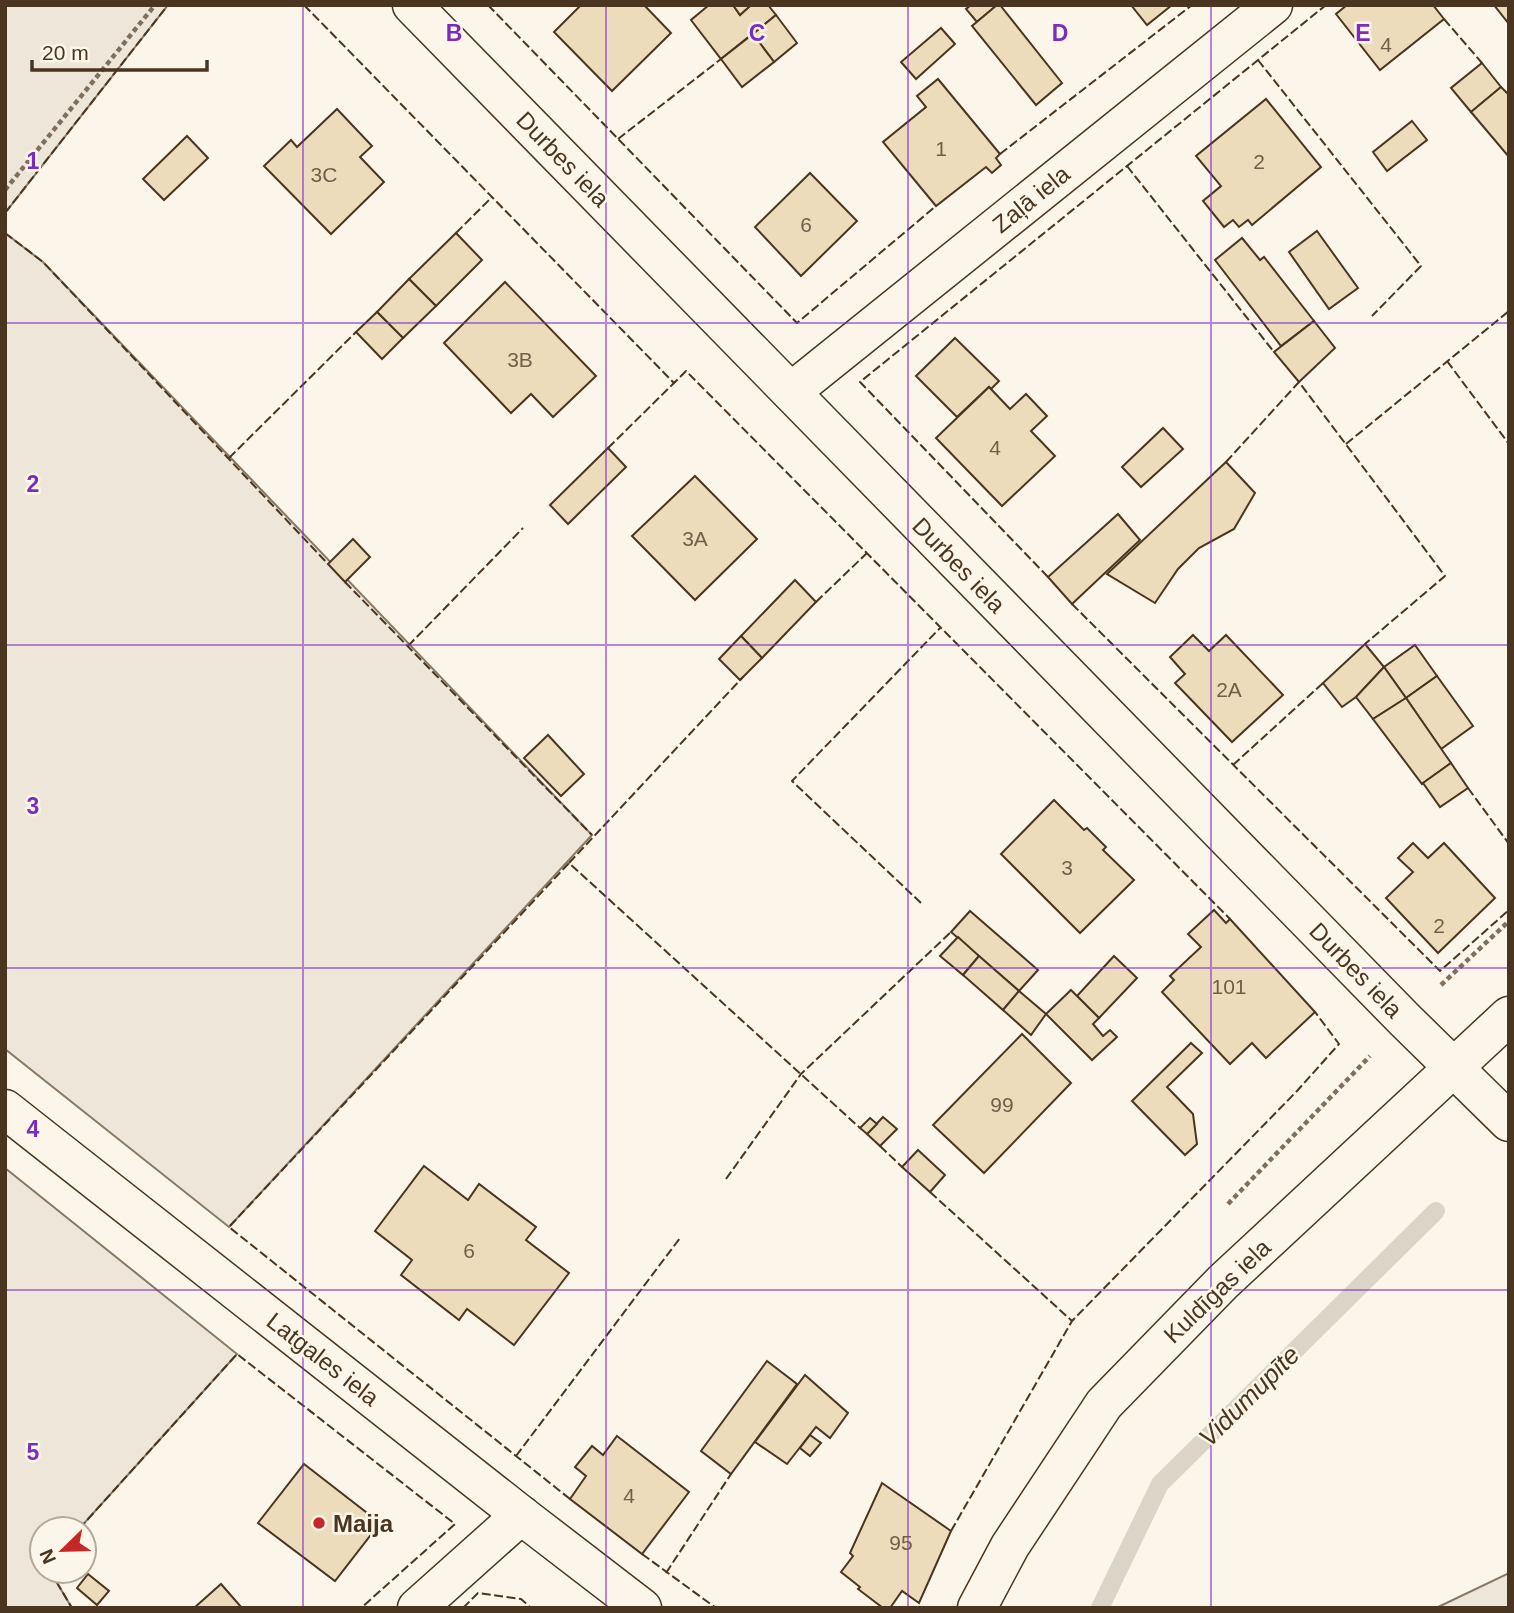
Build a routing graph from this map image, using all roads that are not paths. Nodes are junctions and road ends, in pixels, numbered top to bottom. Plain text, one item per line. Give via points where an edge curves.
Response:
1 (412, 5) edge
2 (1272, 5) edge
3 (791, 392) junction
4 (1509, 1016) edge
5 (1455, 1068) junction
6 (5, 1109) edge
7 (1509, 1122) edge
8 (521, 1515) junction
9 (417, 1608) edge
10 (642, 1608) edge
11 (977, 1608) edge

1 - 3 street, Durbes iela
2 - 3 street, Zaļā iela
3 - 5 street, Durbes iela
4 - 5 street, Kuldīgas iela
5 - 7 street, Durbes iela
5 - 11 street, Kuldīgas iela via 1223,1282 1104,1404 1010,1546
6 - 8 street, Latgales iela
8 - 9 street
8 - 10 street, Latgales iela

